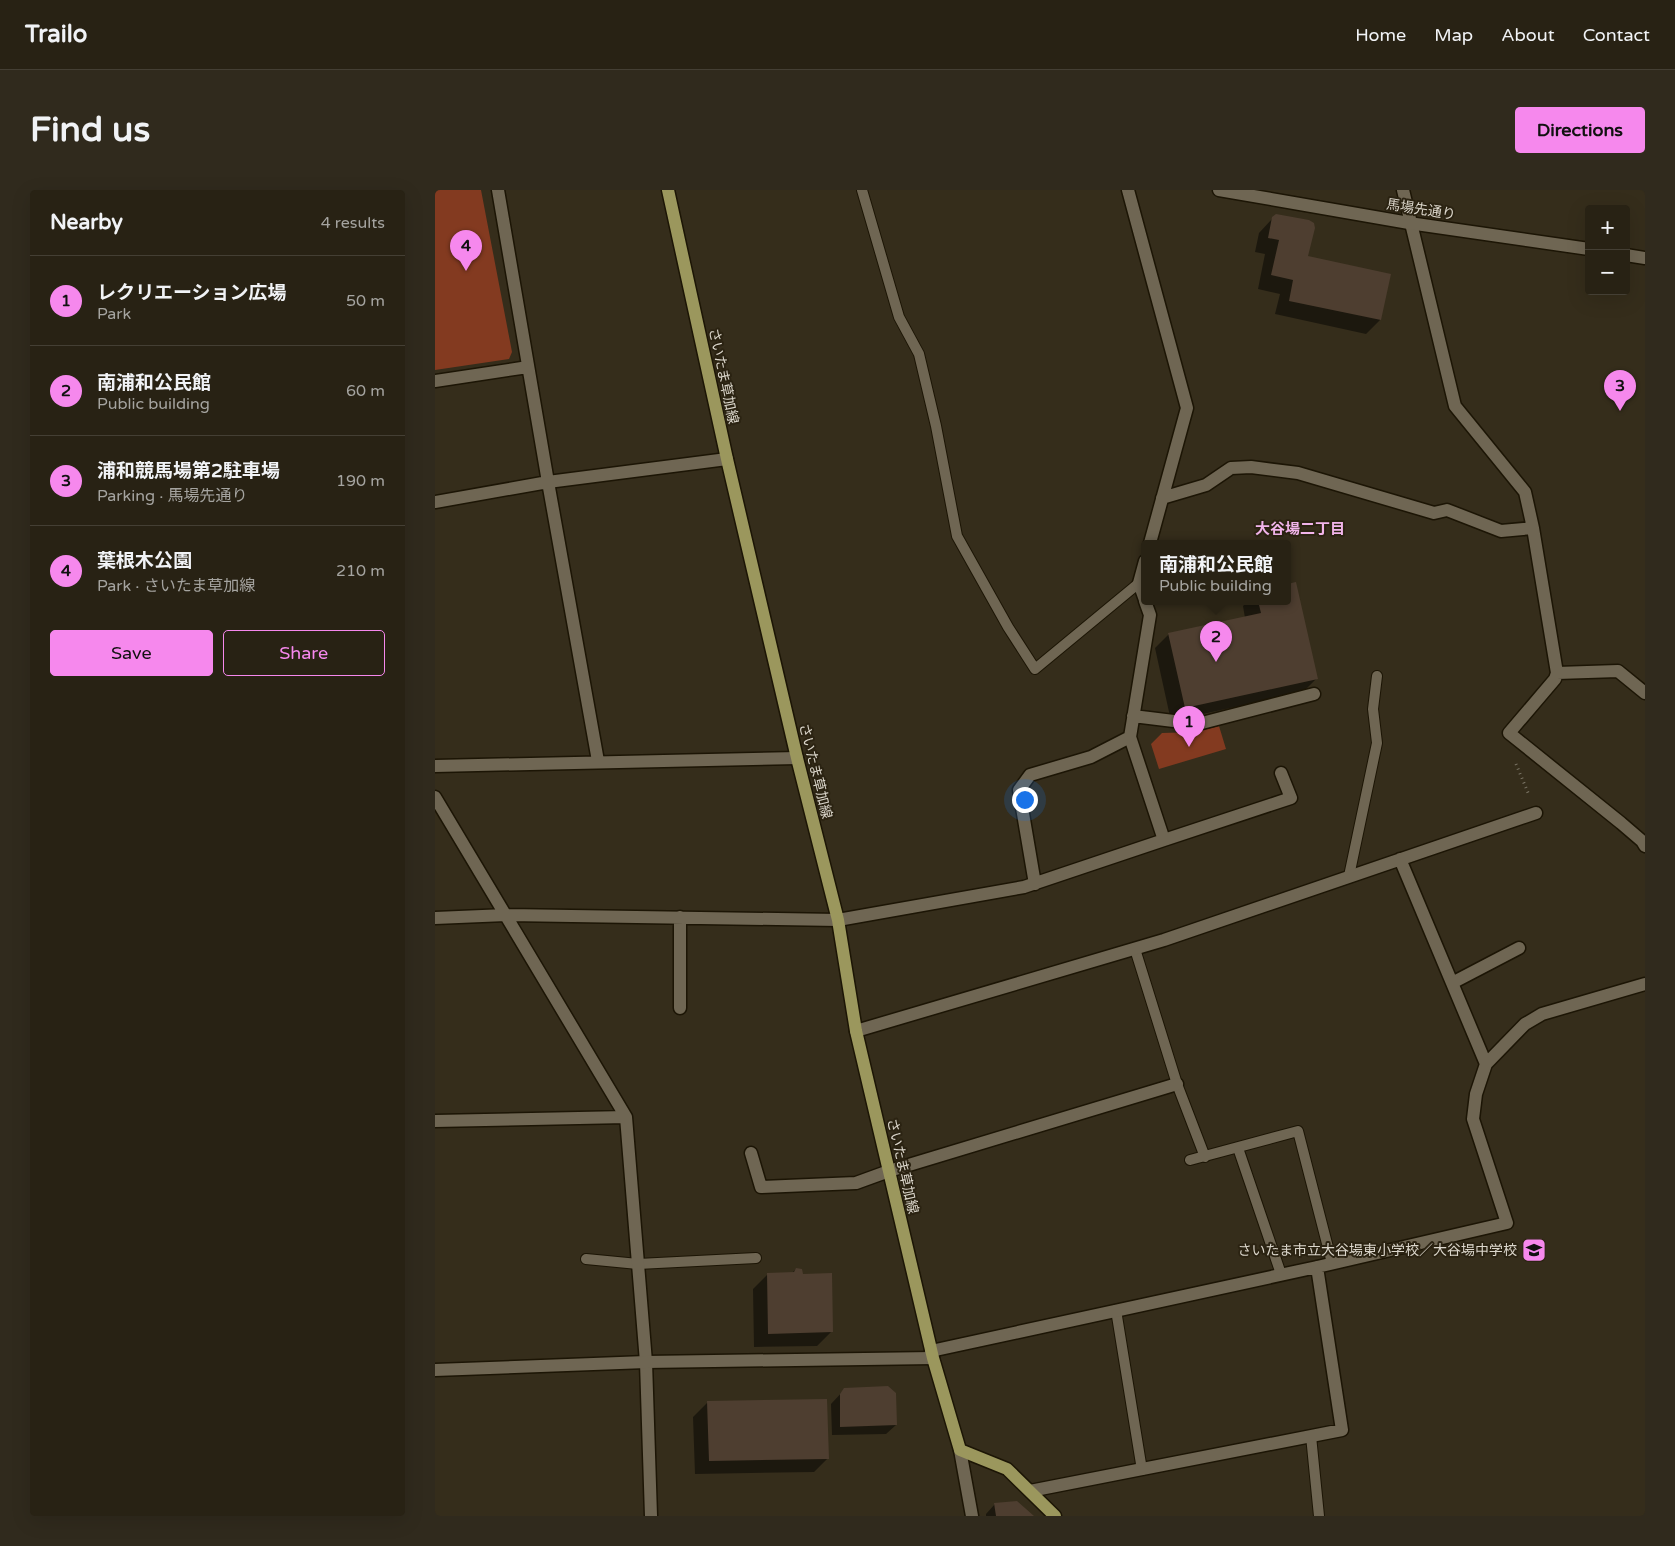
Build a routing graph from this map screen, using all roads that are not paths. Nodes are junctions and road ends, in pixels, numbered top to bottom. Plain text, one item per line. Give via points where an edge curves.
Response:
1 (498, 190) edge
2 (668, 190) edge
3 (862, 190) edge
4 (1128, 190) edge
5 (1219, 190) edge
6 (1403, 190) edge
7 (1409, 223) junction
8 (1585, 248) edge
9 (1630, 256) edge
10 (1645, 258) edge
11 (528, 367) junction
12 (435, 381) edge
13 (727, 459) junction
14 (548, 482) junction
15 (1162, 498) junction
16 (435, 502) edge
17 (1533, 528) junction
18 (1151, 540) edge
19 (1141, 576) edge
20 (1139, 583) junction
21 (1141, 589) edge
22 (1147, 605) edge
23 (1557, 673) junction
24 (1377, 676) dead end
25 (1645, 693) edge
26 (1314, 694) dead end
27 (1133, 716) junction
28 (1130, 737) junction
29 (797, 758) junction
30 (598, 761) junction
31 (435, 766) edge
32 (1281, 773) dead end
33 (435, 797) edge
34 (1536, 813) road end
35 (1164, 840) junction
36 (1645, 846) edge
37 (1401, 859) junction
38 (1349, 876) junction
39 (1035, 884) junction
40 (506, 915) junction
41 (680, 917) junction
42 (435, 918) edge
43 (838, 920) junction
44 (1135, 948) junction
45 (1519, 948) dead end
46 (1452, 984) junction
47 (1645, 984) edge
48 (679, 1008) dead end
49 (856, 1031) junction
50 (1486, 1064) junction
51 (1177, 1084) junction
52 (626, 1117) junction
53 (435, 1121) edge
54 (1238, 1148) junction
55 (751, 1153) dead end
56 (1205, 1157) junction
57 (1190, 1160) dead end
58 (889, 1171) junction
59 (756, 1258) dead end
60 (586, 1259) dead end
61 (1332, 1263) junction
62 (638, 1264) junction
63 (1317, 1267) junction
64 (1281, 1274) junction
65 (1116, 1310) junction
66 (932, 1355) junction
67 (646, 1362) junction
68 (435, 1370) edge
69 (1311, 1436) junction
70 (960, 1450) junction
71 (1142, 1470) junction
72 (1030, 1491) junction
73 (651, 1516) edge
74 (972, 1516) edge
75 (1055, 1516) edge
76 (1319, 1516) edge

1 - 11 street
2 - 13 main road, さいたま草加線
3 - 20 lane via 899,317 919,354 957,536 1035,669
4 - 15 street via 1187,408
5 - 7 street, 馬場先通り
6 - 7 street
7 - 8 street, 馬場先通り
7 - 17 street via 1455,406 1525,492
9 - 10 street
11 - 12 street
11 - 14 street
13 - 14 street
13 - 29 main road, さいたま草加線
14 - 16 street
14 - 30 street
15 - 17 street via 1206,485 1231,468 1251,467 1298,473 1434,513 1447,510 1501,531
15 - 18 street
17 - 23 street
19 - 20 street
20 - 21 street
22 - 27 street via 1150,615
23 - 25 street via 1618,671
23 - 36 street via 1509,733
24 - 38 lane via 1373,708 1377,743
26 - 27 street via 1198,724
27 - 28 street
28 - 35 street
28 - 39 street via 1091,758 1030,776 1019,790
29 - 30 street
29 - 43 main road, さいたま草加線
30 - 31 street
32 - 35 street via 1291,798
33 - 40 street
34 - 37 street
35 - 39 street
37 - 38 street
37 - 46 street
38 - 44 street
39 - 43 street
40 - 41 street
40 - 42 street
40 - 52 street
41 - 43 street
41 - 48 street
43 - 49 main road, さいたま草加線
44 - 49 street
44 - 51 lane
45 - 46 street
46 - 50 street
47 - 50 street via 1542,1014 1525,1024
49 - 58 main road, さいたま草加線
50 - 61 street via 1476,1094 1473,1119 1507,1223
51 - 56 lane
51 - 58 street
52 - 53 street
52 - 62 street
54 - 56 lane
54 - 61 lane via 1298,1131
54 - 64 lane
55 - 58 street via 761,1187 856,1183
56 - 57 lane
58 - 66 main road, さいたま草加線
59 - 62 lane
60 - 62 lane
61 - 63 street
62 - 67 street
63 - 64 street
63 - 69 street via 1342,1430
64 - 65 street
65 - 66 street
65 - 71 lane
66 - 67 street
66 - 70 main road, さいたま草加線
67 - 68 street
67 - 73 street
69 - 71 street
69 - 76 lane
70 - 72 main road via 1007,1468
70 - 74 street
71 - 72 street
72 - 75 main road

